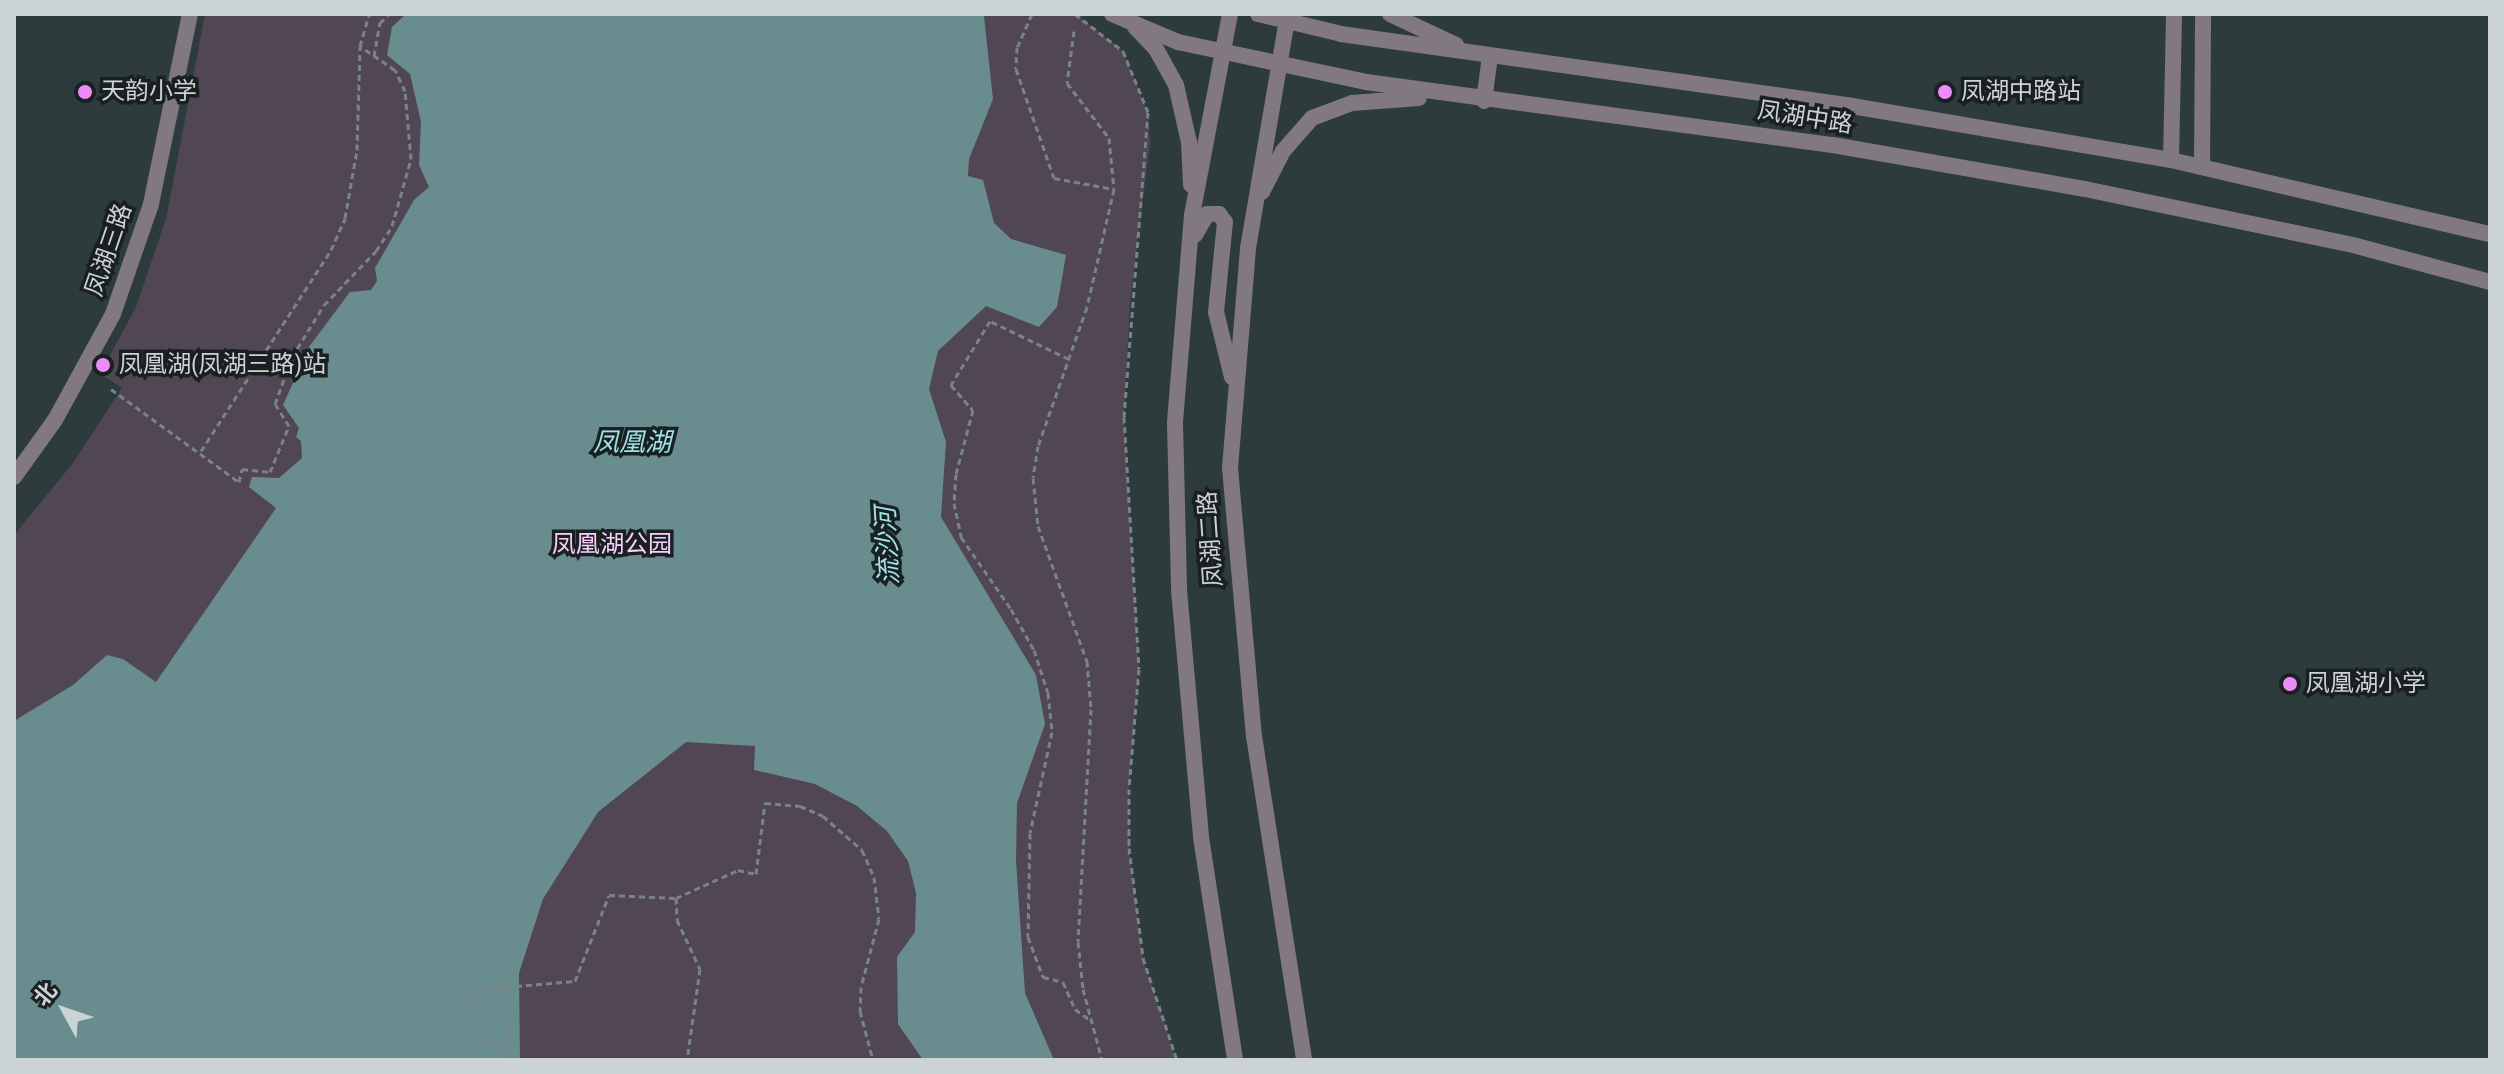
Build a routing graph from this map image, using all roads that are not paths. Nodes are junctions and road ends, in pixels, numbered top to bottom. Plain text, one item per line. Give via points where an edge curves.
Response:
1 (190, 14) edge
2 (1113, 14) edge
3 (1230, 14) edge
4 (1258, 14) edge
5 (1390, 14) edge
6 (2174, 14) edge
7 (2203, 14) edge
8 (1288, 18) edge
9 (1222, 53) junction
10 (1472, 53) junction
11 (1490, 56) junction
12 (1279, 64) junction
13 (1446, 96) junction
14 (1484, 101) junction
15 (2171, 160) junction
16 (2202, 167) junction
17 (1254, 208) junction
18 (1192, 215) junction
19 (2490, 234) edge
20 (1189, 249) junction
21 (2490, 282) edge
22 (1236, 390) junction
23 (14, 477) edge
24 (1235, 1060) edge
25 (1304, 1060) edge

1 - 23 street, 凤湖三路 via 151,204 113,314 55,420
2 - 9 street, 凤湖中路 via 1178,42
2 - 18 street via 1143,34 1176,85 1189,142
3 - 9 street, 凤湖二路
4 - 8 street, 凤湖中路
5 - 10 street
6 - 15 street
7 - 16 street
8 - 10 street, 凤湖中路
8 - 12 street, 凤湖二路
9 - 12 street, 凤湖中路
9 - 18 street, 凤湖二路
10 - 11 street, 凤湖中路
11 - 14 street
11 - 15 street, 凤湖中路 via 1846,105
12 - 13 street, 凤湖中路
12 - 17 street, 凤湖二路
13 - 14 street, 凤湖中路
13 - 17 street via 1352,103 1312,118 1283,151
14 - 21 street, 凤湖中路 via 1833,145 2085,189 2353,245
15 - 16 street, 凤湖中路
16 - 19 street, 凤湖中路
17 - 22 street, 凤湖二路
18 - 20 street, 凤湖二路
20 - 22 street via 1202,219 1219,214 1225,222 1216,312
20 - 24 street, 凤湖二路 via 1175,423 1179,590 1201,837
22 - 25 street, 凤湖二路 via 1230,468 1241,624

